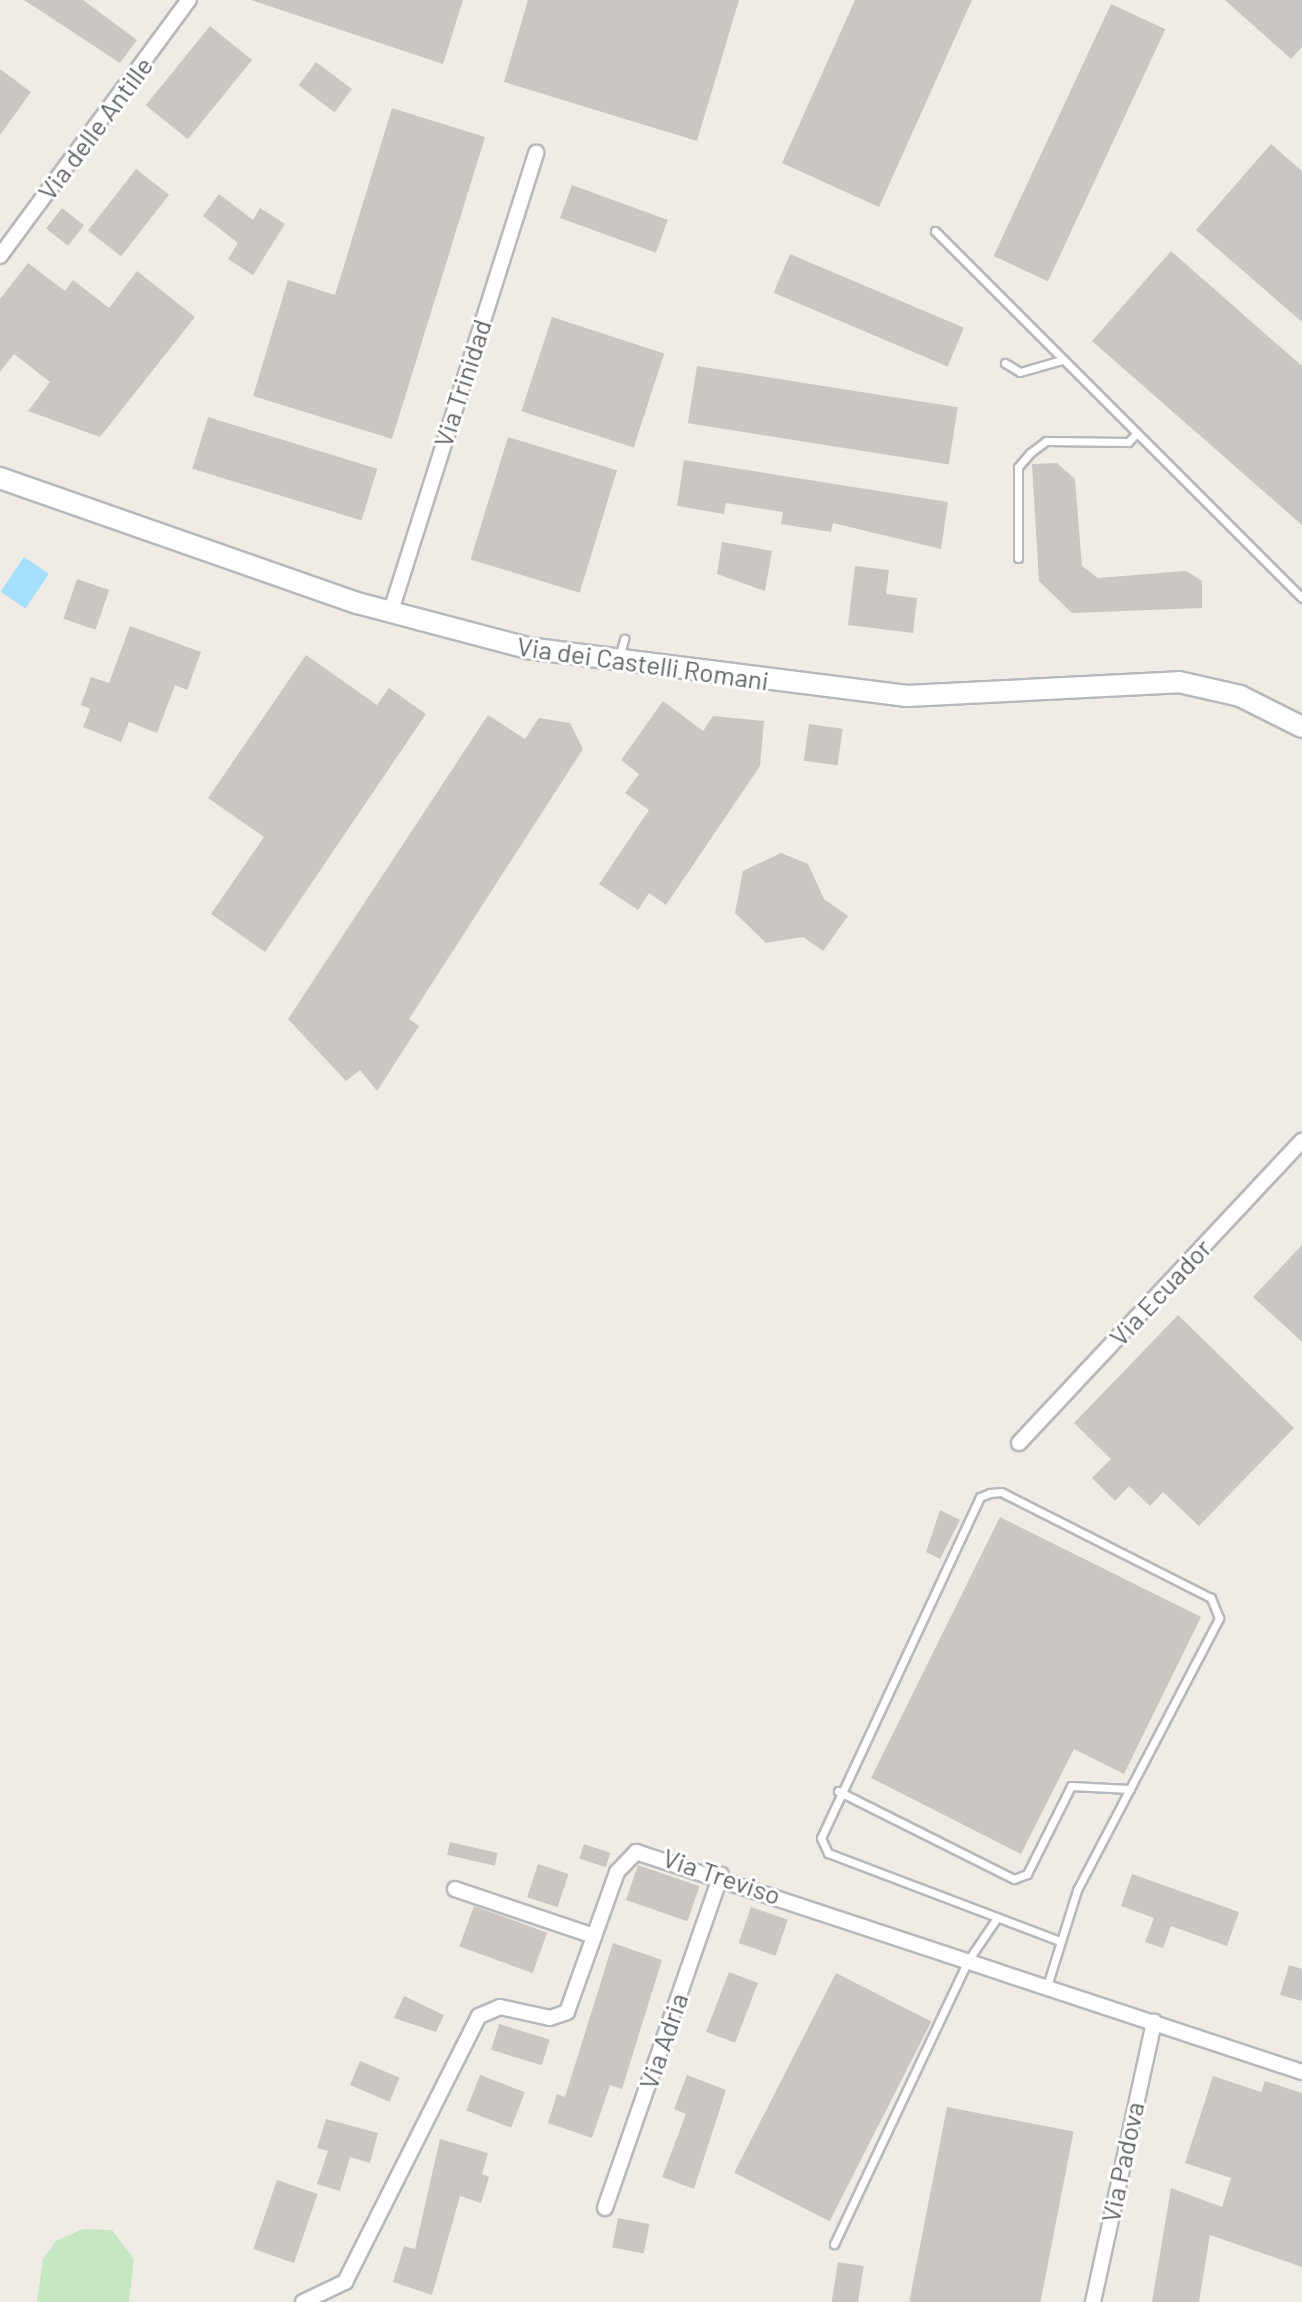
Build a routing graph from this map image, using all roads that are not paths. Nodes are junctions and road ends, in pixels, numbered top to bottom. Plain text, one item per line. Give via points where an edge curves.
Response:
1 (189, 0) edge
2 (536, 153) dead end
3 (935, 231) dead end
4 (0, 256) edge
5 (1062, 360) junction
6 (1005, 363) dead end
7 (1136, 434) junction
8 (0, 478) edge
9 (1018, 558) dead end
10 (1302, 598) edge
11 (390, 614) junction
12 (624, 639) dead end
13 (617, 663) junction
14 (1302, 727) edge
15 (1302, 1141) edge
16 (1019, 1443) dead end
17 (1130, 1789) junction
18 (838, 1791) junction
19 (721, 1875) junction
20 (455, 1889) dead end
21 (997, 1918) junction
22 (594, 1936) junction
23 (1060, 1941) junction
24 (969, 1959) junction
25 (1047, 1986) junction
26 (1154, 2022) junction
27 (1302, 2072) edge
28 (605, 2208) dead end
29 (834, 2244) dead end
30 (303, 2302) edge
31 (1093, 2302) edge

1 - 4 street, Via delle Antille
2 - 11 street, Via Trinidad
3 - 5 lane
5 - 6 lane via 1020,372
5 - 7 lane
7 - 9 lane via 1128,442 1046,441 1030,453 1018,467
7 - 10 lane
8 - 11 main road, Via dei Castelli Romani
11 - 13 main road, Via dei Castelli Romani
12 - 13 lane
13 - 14 main road, Via dei Castelli Romani via 936,697 1167,680 1240,696
15 - 16 street, Via Ecuador
17 - 18 lane via 1071,1786 1027,1874 1014,1879
17 - 18 lane via 1216,1627 1217,1607 1211,1598 1001,1492 980,1497
17 - 23 lane via 1077,1890
18 - 21 lane via 822,1825 828,1853
19 - 22 street, Via Treviso via 653,1852 629,1855
19 - 24 street, Via Treviso
19 - 28 street, Via Adria
20 - 22 street
21 - 23 lane
21 - 24 lane
22 - 30 street, Via Treviso via 564,2016 500,2007 476,2019 345,2282
23 - 25 lane
24 - 25 street, Via Treviso
24 - 29 lane
25 - 26 street, Via Treviso
26 - 27 street, Via Treviso
26 - 31 street, Via Padova

